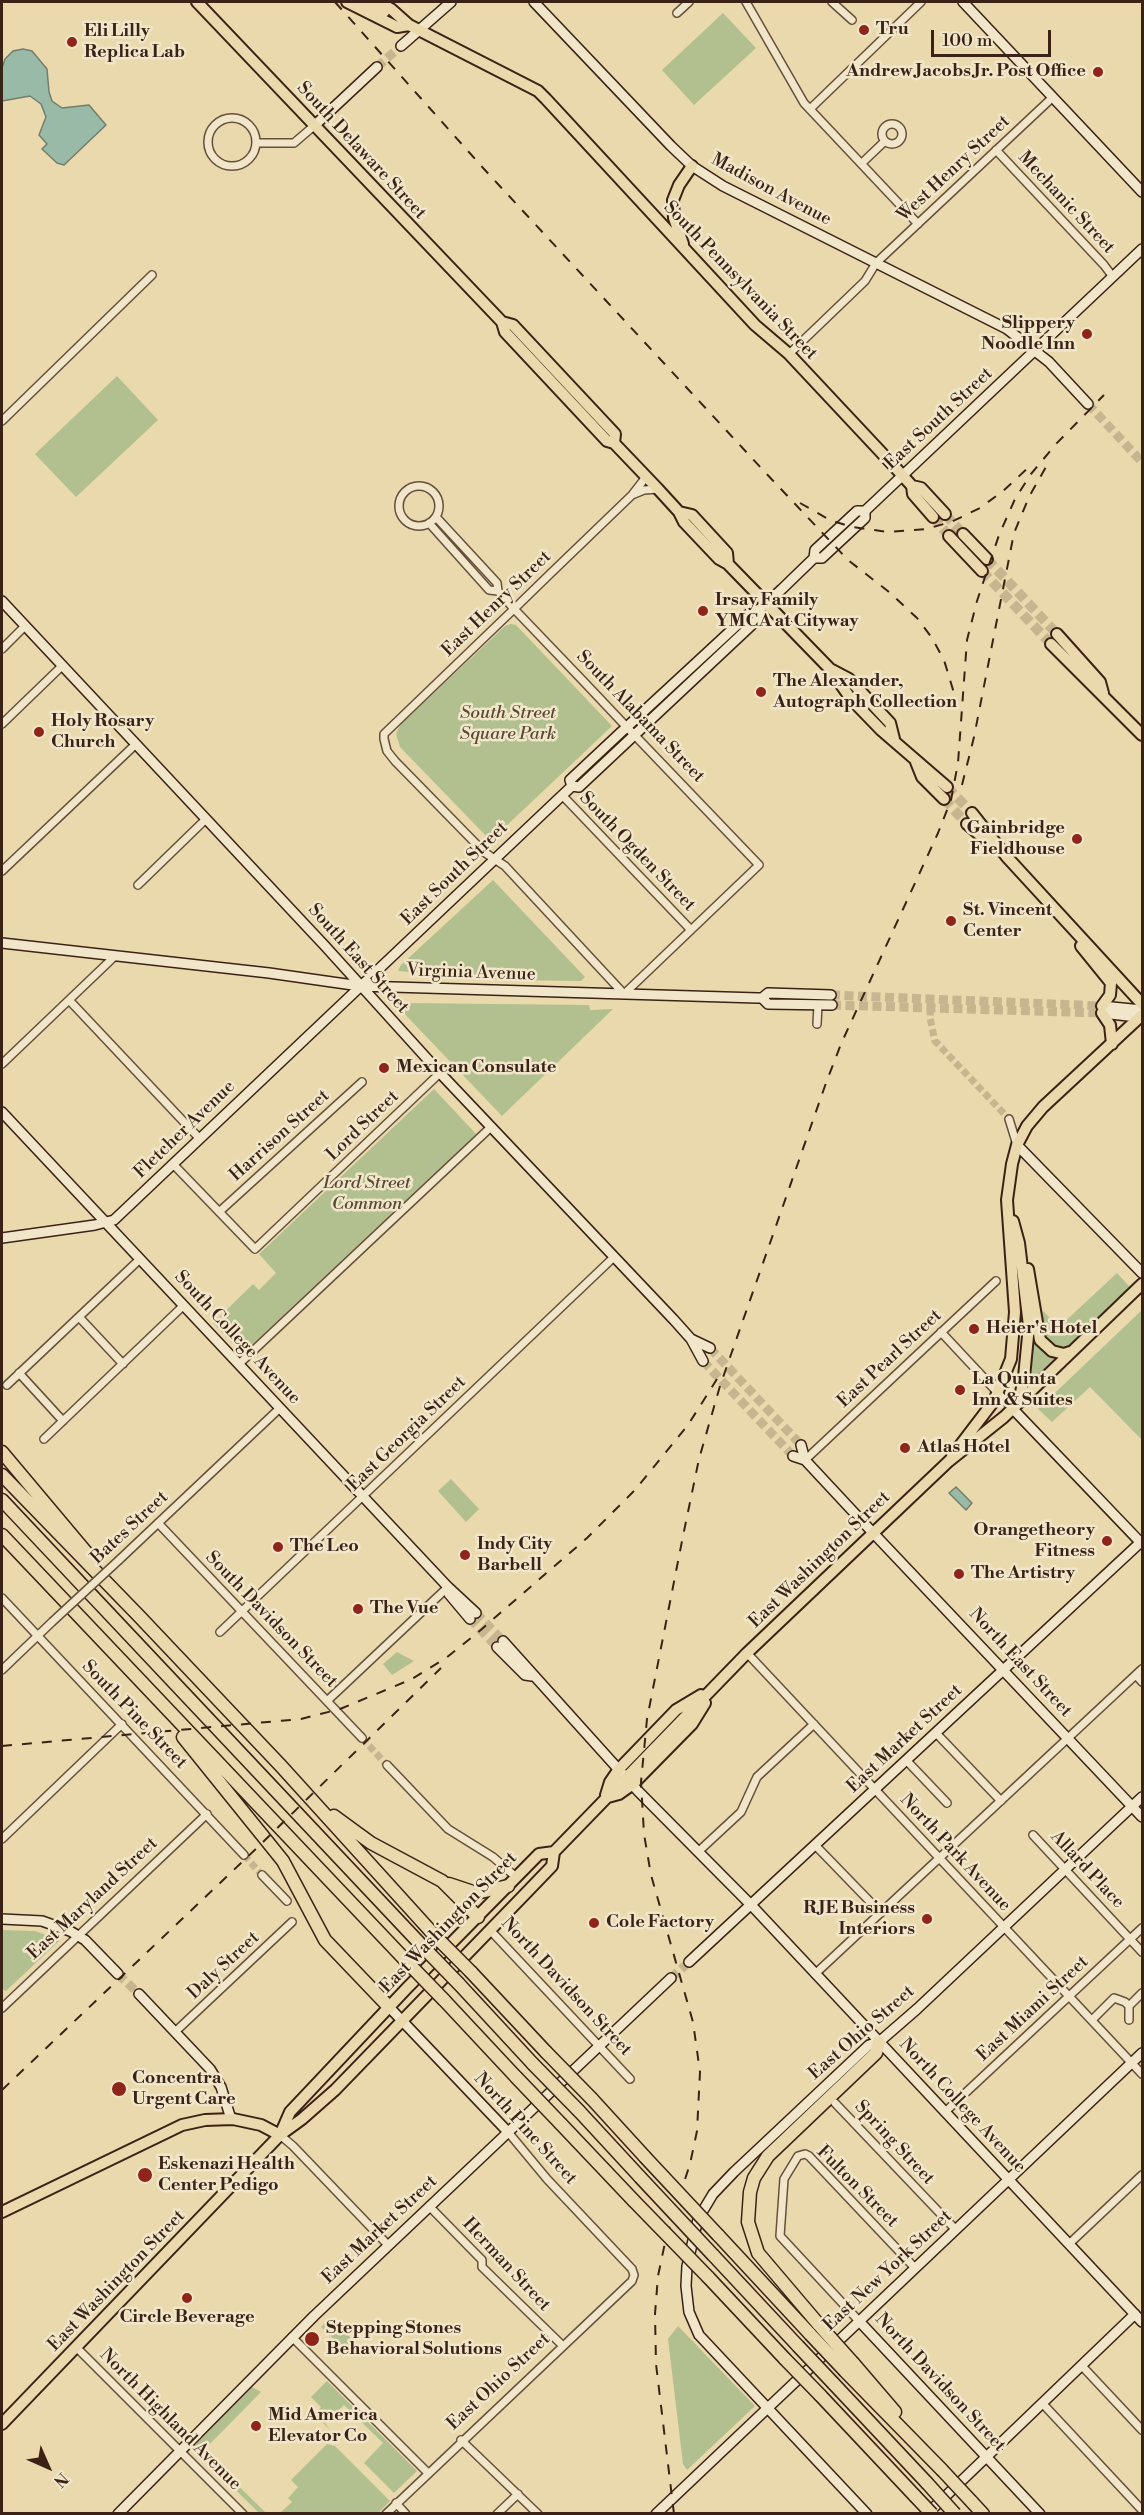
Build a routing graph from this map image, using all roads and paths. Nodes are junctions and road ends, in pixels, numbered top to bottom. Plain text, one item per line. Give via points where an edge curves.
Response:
1 (196, 2) edge
2 (347, 2) edge
3 (364, 2) edge
4 (379, 2) edge
5 (451, 2) edge
6 (534, 2) edge
7 (689, 2) edge
8 (746, 2) edge
9 (832, 2) edge
10 (921, 2) edge
11 (963, 2) edge
12 (677, 13) dead end
13 (396, 14) junction
14 (852, 20) dead end
15 (409, 25) junction
16 (420, 30) junction
17 (401, 46) tunnel mouth
18 (377, 68) tunnel mouth
19 (1053, 97) junction
20 (810, 109) junction
21 (315, 125) junction
22 (885, 141) dead end
23 (256, 143) junction
24 (996, 150) junction
25 (862, 163) junction
26 (692, 166) junction
27 (1143, 192) edge
28 (918, 224) junction
29 (1143, 249) edge
30 (686, 250) junction
31 (876, 263) junction
32 (152, 275) dead end
33 (1113, 277) junction
34 (1035, 350) junction
35 (789, 354) junction
36 (1088, 404) tunnel mouth
37 (2, 421) edge
38 (903, 475) junction
39 (646, 477) junction
40 (912, 486) junction
41 (658, 489) junction
42 (632, 495) junction
43 (945, 514) tunnel mouth
44 (436, 517) junction
45 (933, 517) tunnel mouth
46 (429, 523) junction
47 (963, 534) tunnel mouth
48 (949, 536) tunnel mouth
49 (987, 559) tunnel mouth
50 (982, 572) tunnel mouth
51 (498, 591) junction
52 (2, 601) edge
53 (763, 606) junction
54 (514, 609) junction
55 (25, 626) junction
56 (1054, 639) tunnel mouth
57 (2, 649) edge
58 (62, 666) junction
59 (2, 724) edge
60 (627, 727) junction
61 (634, 734) junction
62 (1143, 735) edge
63 (136, 744) junction
64 (916, 762) junction
65 (572, 786) junction
66 (947, 787) tunnel mouth
67 (562, 795) junction
68 (944, 799) tunnel mouth
69 (972, 813) tunnel mouth
70 (206, 819) junction
71 (967, 824) tunnel mouth
72 (1006, 856) junction
73 (494, 859) junction
74 (2, 871) edge
75 (138, 885) dead end
76 (1063, 918) junction
77 (691, 930) junction
78 (2, 943) edge
79 (115, 956) junction
80 (360, 986) junction
81 (624, 994) junction
82 (831, 995) tunnel mouth
83 (762, 998) junction
84 (69, 1000) junction
85 (1143, 1004) edge
86 (818, 1005) junction
87 (832, 1005) tunnel mouth
88 (1102, 1010) junction
89 (1143, 1012) edge
90 (817, 1024) dead end
91 (1112, 1044) junction
92 (2, 1064) edge
93 (440, 1073) junction
94 (362, 1082) dead end
95 (2, 1112) edge
96 (1009, 1119) tunnel mouth
97 (491, 1127) junction
98 (200, 1139) junction
99 (1017, 1145) junction
100 (173, 1164) junction
101 (1007, 1200) junction
102 (219, 1212) junction
103 (106, 1222) junction
104 (2, 1238) edge
105 (1019, 1244) junction
106 (614, 1257) junction
107 (140, 1259) junction
108 (1143, 1273) edge
109 (996, 1281) dead end
110 (1143, 1284) edge
111 (183, 1306) junction
112 (79, 1317) junction
113 (941, 1332) junction
114 (691, 1339) junction
115 (710, 1348) tunnel mouth
116 (1070, 1352) junction
117 (703, 1361) tunnel mouth
118 (123, 1364) junction
119 (239, 1364) junction
120 (19, 1373) junction
121 (7, 1385) dead end
122 (998, 1393) junction
123 (280, 1408) junction
124 (1012, 1408) junction
125 (63, 1421) junction
126 (44, 1439) dead end
127 (801, 1445) tunnel mouth
128 (2, 1452) edge
129 (793, 1456) tunnel mouth
130 (805, 1460) junction
131 (949, 1461) junction
132 (2, 1476) edge
133 (363, 1497) junction
134 (2, 1500) edge
135 (158, 1523) junction
136 (872, 1533) junction
137 (2, 1535) edge
138 (1142, 1542) edge
139 (448, 1587) junction
140 (2, 1598) edge
141 (242, 1611) junction
142 (138, 1615) junction
143 (473, 1616) tunnel mouth
144 (220, 1632) dead end
145 (38, 1636) junction
146 (500, 1644) tunnel mouth
147 (747, 1653) junction
148 (1143, 1669) edge
149 (2, 1670) edge
150 (1004, 1670) junction
151 (1136, 1675) junction
152 (1143, 1682) edge
153 (716, 1685) junction
154 (154, 1697) junction
155 (327, 1701) junction
156 (122, 1724) junction
157 (813, 1724) junction
158 (936, 1733) junction
159 (362, 1738) tunnel mouth
160 (1069, 1739) junction
161 (906, 1760) junction
162 (387, 1765) tunnel mouth
163 (280, 1766) junction
164 (626, 1776) junction
165 (875, 1790) junction
166 (1143, 1797) edge
167 (606, 1798) junction
168 (1001, 1802) junction
169 (947, 1803) dead end
170 (1132, 1807) junction
171 (207, 1814) junction
172 (1143, 1817) edge
173 (1033, 1835) dead end
174 (2, 1839) edge
175 (815, 1845) junction
176 (699, 1851) junction
177 (554, 1852) junction
178 (244, 1855) tunnel mouth
179 (940, 1859) junction
180 (1065, 1870) junction
181 (262, 1875) tunnel mouth
182 (442, 1881) junction
183 (512, 1882) junction
184 (287, 1901) dead end
185 (751, 1905) junction
186 (881, 1913) junction
187 (477, 1917) junction
188 (2, 1919) edge
189 (292, 1922) dead end
190 (1004, 1927) junction
191 (1143, 1928) edge
192 (490, 1930) junction
193 (79, 1936) junction
194 (1130, 1939) junction
195 (1143, 1952) edge
196 (689, 1962) tunnel mouth
197 (118, 1974) tunnel mouth
198 (816, 1974) junction
199 (671, 1978) tunnel mouth
200 (1143, 1993) edge
201 (139, 1994) tunnel mouth
202 (1069, 1995) junction
203 (2, 2006) edge
204 (1129, 2006) junction
205 (389, 2007) junction
206 (402, 2020) junction
207 (1092, 2020) junction
208 (1129, 2020) dead end
209 (176, 2031) junction
210 (879, 2042) junction
211 (599, 2046) junction
212 (1143, 2053) edge
213 (1132, 2063) junction
214 (1143, 2074) edge
215 (630, 2079) dead end
216 (835, 2103) dead end
217 (945, 2112) junction
218 (231, 2119) junction
219 (508, 2132) junction
220 (280, 2135) junction
221 (803, 2154) joint
222 (1143, 2175) edge
223 (1009, 2180) junction
224 (429, 2206) junction
225 (2, 2212) edge
226 (956, 2230) junction
227 (1069, 2244) junction
228 (388, 2245) junction
229 (915, 2268) junction
230 (634, 2275) joint
231 (1135, 2314) junction
232 (859, 2321) junction
233 (1143, 2322) edge
234 (815, 2330) junction
235 (292, 2337) junction
236 (562, 2345) junction
237 (76, 2347) junction
238 (1082, 2366) junction
239 (1043, 2404) junction
240 (767, 2408) junction
241 (2, 2424) edge
242 (1143, 2430) edge
243 (461, 2440) junction
244 (179, 2451) junction
245 (987, 2457) junction
246 (428, 2473) junction
247 (518, 2494) junction
248 (396, 2504) junction
249 (1143, 2510) edge
250 (118, 2514) edge
251 (243, 2514) edge
252 (386, 2514) edge
253 (406, 2514) edge
254 (497, 2514) edge
255 (538, 2514) edge
256 (656, 2514) edge
257 (867, 2514) edge
258 (927, 2514) edge
259 (932, 2514) edge
260 (955, 2514) edge
261 (982, 2514) edge
262 (1040, 2514) edge

1 - 21 main road, South Delaware Street
2 - 15 main road via 397,27
3 - 13 main road
4 - 13 main road
5 - 16 main road
6 - 26 main road, Madison Avenue
7 - 12 street
8 - 20 street
9 - 14 street
10 - 20 street
11 - 19 main road
13 - 15 main road
15 - 16 main road
16 - 17 main road
16 - 30 main road, South Pennsylvania Street via 538,91
18 - 21 main road
19 - 24 street, West Henry Street
19 - 27 main road
20 - 25 street
21 - 23 street via 294,143
21 - 39 main road, South Delaware Street via 502,322 505,332 607,441 614,443
22 - 25 street
23 - 23 street via 250,126 233,118 215,126 209,140 213,155 230,165 248,160
24 - 28 street, West Henry Street
24 - 33 street, Mechanic Street
25 - 28 street
26 - 30 main road via 673,200 674,218
26 - 31 main road, Madison Avenue via 723,186
28 - 31 street, West Henry Street
29 - 33 main road, East South Street
30 - 35 main road, South Pennsylvania Street via 755,325
31 - 34 main road, Madison Avenue via 1000,324
31 - 35 street via 865,281
32 - 37 street
33 - 34 main road, East South Street
34 - 36 main road, Madison Avenue
34 - 38 main road, East South Street
35 - 38 main road, South Pennsylvania Street
38 - 40 main road, South Pennsylvania Street
38 - 53 main road, East South Street via 815,550 814,558
39 - 41 main road, South Delaware Street
39 - 42 street, East Henry Street
40 - 43 main road, South Pennsylvania Street via 921,488
40 - 45 main road, South Pennsylvania Street via 913,494
41 - 42 street
41 - 53 main road, South Delaware Street
42 - 54 street, East Henry Street
44 - 46 street
44 - 46 street via 439,502 432,490 418,486 404,492 399,504 402,517 413,525
44 - 51 street, South Alabama Street via 497,583
46 - 51 street, South Alabama Street via 489,590
47 - 49 main road
48 - 50 main road
51 - 54 street, South Alabama Street
52 - 55 main road, South East Street
53 - 60 main road, East South Street via 750,613
53 - 61 main road, East South Street via 757,620
53 - 64 main road, South Delaware Street via 830,669 851,699
54 - 60 street, South Alabama Street
54 - 73 street, East Henry Street via 384,734 386,747 395,761
55 - 57 street
55 - 58 main road, South East Street
56 - 62 main road via 1093,689 1103,693
58 - 59 street
58 - 63 main road, South East Street
60 - 61 street, South Alabama Street
60 - 65 main road, East South Street via 570,780
61 - 65 main road, East South Street via 579,787
61 - 77 street, South Alabama Street via 759,865
63 - 70 main road, South East Street
63 - 74 street
64 - 66 main road, South Delaware Street
64 - 68 main road, South Delaware Street via 922,777
65 - 67 main road, East South Street
67 - 73 main road, East South Street
67 - 77 street, South Ogden Street
69 - 72 main road
70 - 75 street
70 - 80 main road, South East Street
71 - 72 main road
72 - 76 main road
73 - 80 main road, East South Street
73 - 81 street via 505,866
76 - 85 main road
76 - 88 main road via 1111,983
77 - 81 street
78 - 79 main road, Virginia Avenue
79 - 80 main road, Virginia Avenue
79 - 84 street
80 - 81 main road, Virginia Avenue
80 - 93 main road, South East Street
80 - 98 main road, Fletcher Avenue
81 - 83 main road, Virginia Avenue
82 - 83 main road, Virginia Avenue via 768,993
83 - 86 main road, Virginia Avenue via 768,1004
84 - 92 street
84 - 98 street
86 - 87 main road, Virginia Avenue
86 - 90 street
88 - 89 main road via 1128,1016
88 - 91 main road via 1110,1025
89 - 91 main road
91 - 99 main road via 1043,1107
93 - 97 main road, South East Street
93 - 102 street, Lord Street via 255,1250
94 - 102 street, Harrison Street
95 - 103 main road, South College Avenue
96 - 99 street
97 - 106 main road, South East Street
97 - 119 street
98 - 100 main road, Fletcher Avenue
99 - 101 main road
99 - 108 main road
100 - 102 street
100 - 103 main road, Fletcher Avenue via 114,1220
101 - 105 main road
101 - 122 main road via 1015,1332 1010,1365
103 - 104 main road, Fletcher Avenue
103 - 107 main road, South College Avenue
105 - 116 main road via 1031,1283 1040,1340 1054,1352
105 - 124 main road via 1029,1326 1023,1386 1020,1399
106 - 114 main road, South East Street
106 - 133 street, East Georgia Street
107 - 111 main road, South College Avenue
107 - 112 street
109 - 113 street, East Pearl Street
110 - 116 main road, East Washington Street
111 - 118 street
111 - 119 main road, South College Avenue
112 - 118 street
112 - 120 street
113 - 122 street
113 - 130 street, East Pearl Street
114 - 115 main road, South East Street
114 - 117 main road, South East Street
116 - 124 main road, East Washington Street
118 - 125 street
119 - 123 main road, South College Avenue
120 - 121 street
120 - 125 street
122 - 124 street
122 - 131 main road, East Washington Street
123 - 133 main road, South College Avenue
123 - 135 street, Bates Street
124 - 131 main road, East Washington Street
124 - 138 main road
125 - 126 street
127 - 130 main road
128 - 142 highway
129 - 130 main road
130 - 136 main road
131 - 136 main road, East Washington Street
132 - 142 highway
133 - 139 main road, South College Avenue
133 - 141 street, East Georgia Street
134 - 260 highway, bridge
135 - 141 street, South Davidson Street
135 - 145 street, Bates Street, bridge
136 - 147 main road, East Washington Street
136 - 150 main road, North East Street
137 - 154 highway
138 - 150 main road, East Market Street
139 - 143 main road, South College Avenue via 449,1594
139 - 155 street
140 - 145 street, South Pine Street
141 - 144 street, East Georgia Street
141 - 155 street, South Davidson Street
142 - 163 highway
145 - 149 street, Bates Street
145 - 156 street, South Pine Street
146 - 164 main road via 525,1675 532,1677
147 - 153 main road, East Washington Street
147 - 157 street, North Park Avenue
148 - 151 street
150 - 158 main road, East Market Street
150 - 160 main road, North East Street
151 - 152 street
151 - 160 street
153 - 164 main road, East Washington Street via 692,1724
153 - 164 main road, East Washington Street via 676,1710
154 - 205 highway via 283,1861 325,1940
154 - 259 highway, bridge
155 - 159 street, South Davidson Street
156 - 171 street, South Pine Street
156 - 174 street
157 - 165 street, North Park Avenue
157 - 176 street via 757,1777 741,1812
158 - 161 main road, East Market Street
158 - 168 street
160 - 168 street
160 - 170 main road, North East Street
161 - 165 main road, East Market Street
161 - 169 street
162 - 183 street via 448,1829 493,1857
163 - 182 highway via 358,1834
163 - 234 highway, bridge via 718,2235
164 - 167 main road, East Washington Street via 620,1794
164 - 167 main road, East Washington Street via 610,1782
164 - 176 main road, North College Avenue via 635,1796
165 - 175 main road, East Market Street
165 - 179 street, North Park Avenue
166 - 170 main road, East Ohio Street
167 - 177 main road, East Washington Street
168 - 179 street
170 - 172 main road, North East Street
170 - 180 main road, East Ohio Street
171 - 178 street, South Pine Street
171 - 193 street, East Maryland Street
173 - 180 street, Allard Place
175 - 185 main road, East Market Street
175 - 186 street
176 - 185 main road, North College Avenue
177 - 183 main road, East Washington Street via 539,1854
177 - 192 main road, East Washington Street via 552,1866
179 - 186 street
179 - 190 street, North Park Avenue
180 - 190 main road, East Ohio Street
180 - 194 street, Allard Place
181 - 184 street
182 - 183 highway via 476,1893
182 - 187 highway
183 - 187 main road, East Washington Street
185 - 196 main road, East Market Street
185 - 198 main road, North College Avenue
186 - 198 street
187 - 192 main road, North Davidson Street
187 - 205 main road, East Washington Street
188 - 193 main road via 42,1921
189 - 209 street, Daly Street
190 - 202 street, North Park Avenue
190 - 210 main road, East Ohio Street
191 - 194 street, East Miami Street
192 - 206 main road, East Washington Street
192 - 211 street, North Davidson Street
193 - 197 main road
193 - 203 street, East Maryland Street
194 - 195 street, Allard Place
194 - 202 street, East Miami Street
198 - 210 main road, North College Avenue
199 - 211 main road, East Market Street
200 - 204 street
201 - 209 main road
202 - 207 street, North Park Avenue
202 - 217 street, East Miami Street
204 - 207 street via 1114,1998
204 - 208 street
205 - 206 main road, North Pine Street
205 - 220 main road, East Washington Street via 290,2112
206 - 219 main road, North Pine Street
206 - 220 main road, East Washington Street via 329,2096
207 - 213 street, North Park Avenue
209 - 218 main road via 215,2075
210 - 217 main road, North College Avenue
210 - 234 highway via 876,2053 768,2156 754,2178 749,2197 748,2222 758,2253
210 - 240 main road, East Ohio Street via 869,2045 724,2182 696,2224 687,2266 689,2312 699,2335
211 - 215 street, North Davidson Street
211 - 219 main road, East Market Street
212 - 213 main road, East New York Street
213 - 214 street, North Park Avenue
213 - 223 main road, East New York Street
216 - 226 street, Spring Street
217 - 223 main road, North College Avenue
218 - 220 main road via 261,2125
218 - 225 main road via 176,2127
219 - 224 main road, East Market Street
219 - 230 street, North Pine Street
220 - 228 street
220 - 237 main road, East Washington Street
221 - 229 street, Fulton Street
221 - 232 street, North Davidson Street via 784,2179 780,2236
222 - 227 street
223 - 226 main road, East New York Street
223 - 227 main road, North College Avenue
224 - 228 main road, East Market Street
224 - 236 street, Herman Street via 482,2260 482,2267
226 - 229 main road, East New York Street
227 - 231 main road, North College Avenue
228 - 235 main road, East Market Street
229 - 232 main road, East New York Street
230 - 236 street, East Ohio Street
231 - 233 main road, North College Avenue
231 - 238 main road
232 - 240 main road, East New York Street
232 - 245 main road, North Davidson Street
234 - 261 highway, bridge
235 - 244 main road, East Market Street
235 - 246 street
236 - 243 street, East Ohio Street
237 - 241 main road, East Washington Street
237 - 244 street, North Highland Avenue
238 - 239 main road
238 - 242 street
239 - 245 main road
239 - 249 street
240 - 256 main road, East New York Street
240 - 257 main road
243 - 246 street, East Ohio Street
243 - 247 street
244 - 250 main road, East Market Street
244 - 251 street, North Highland Avenue
245 - 258 main road
245 - 262 main road, North Davidson Street
246 - 248 street, East Ohio Street
247 - 254 street
247 - 255 street
248 - 252 street, East Ohio Street
248 - 253 street

